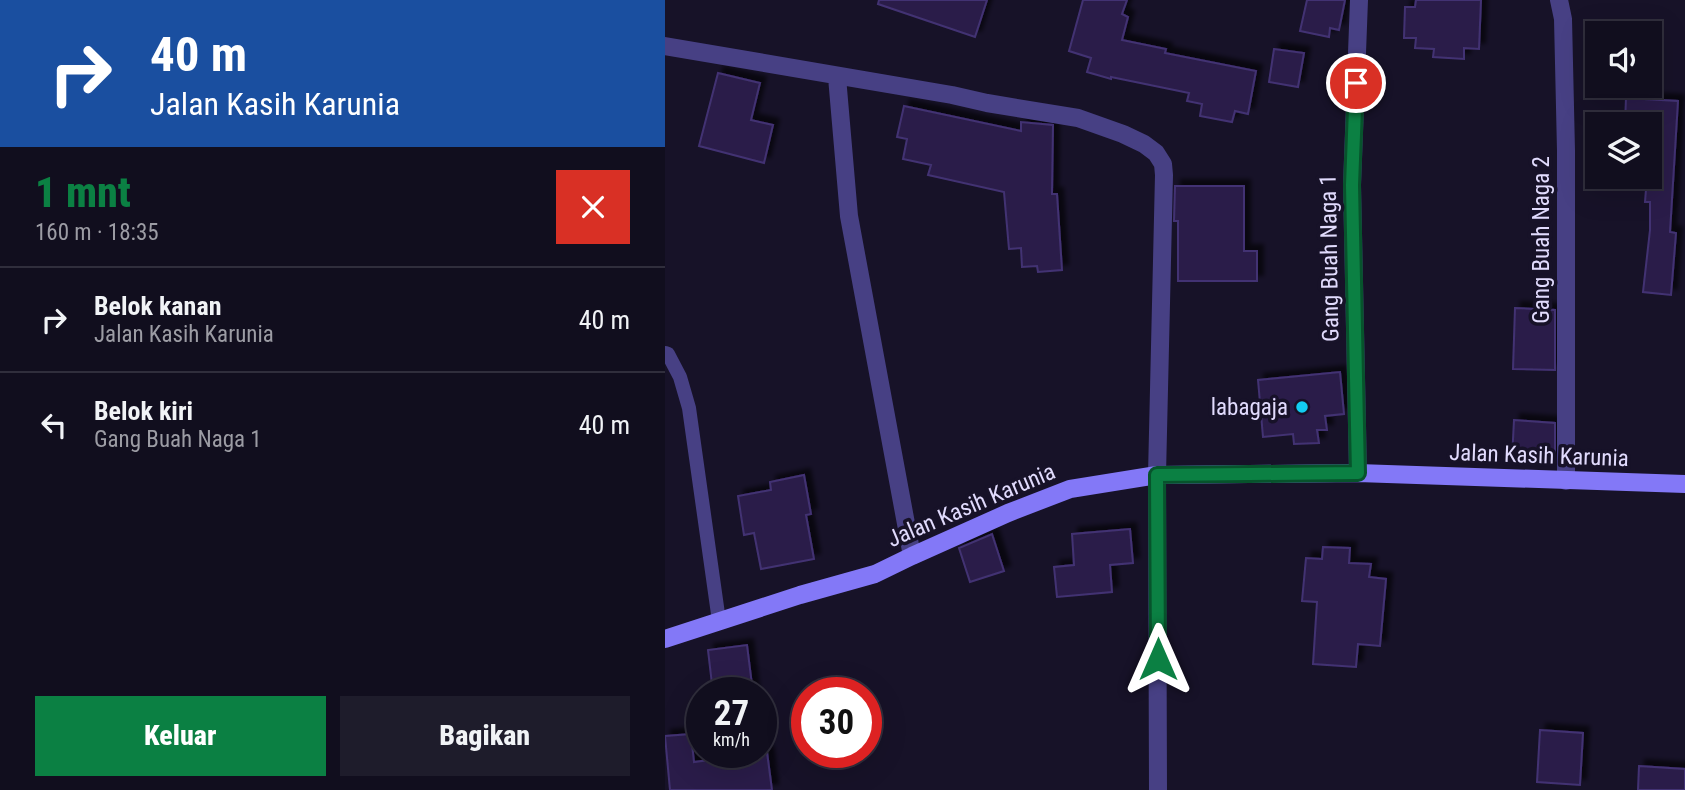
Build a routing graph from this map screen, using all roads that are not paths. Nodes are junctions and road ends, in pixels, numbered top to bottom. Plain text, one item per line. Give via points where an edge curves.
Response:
1 (1359, 0) edge
2 (1559, 0) edge
3 (665, 46) edge
4 (837, 77) junction
5 (665, 353) edge
6 (1358, 473) junction
7 (1157, 475) junction
8 (1566, 481) junction
9 (1685, 484) edge
10 (912, 556) junction
11 (719, 621) junction
12 (665, 639) edge
13 (1158, 790) edge

1 - 6 street, Gang Buah Naga 1 via 1352,185
2 - 8 street, Gang Buah Naga 2 via 1565,138
3 - 4 street
4 - 7 street via 1078,118 1123,134 1156,153 1164,175
4 - 10 street via 849,216
5 - 11 lane via 680,377 689,408
6 - 7 street, Jalan Kasih Karunia
6 - 8 street, Jalan Kasih Karunia
7 - 10 street, Jalan Kasih Karunia via 1070,489
7 - 13 street
8 - 9 street, Jalan Kasih Karunia
10 - 11 street, Jalan Kasih Karunia via 875,574
11 - 12 street, Jalan Kasih Karunia

